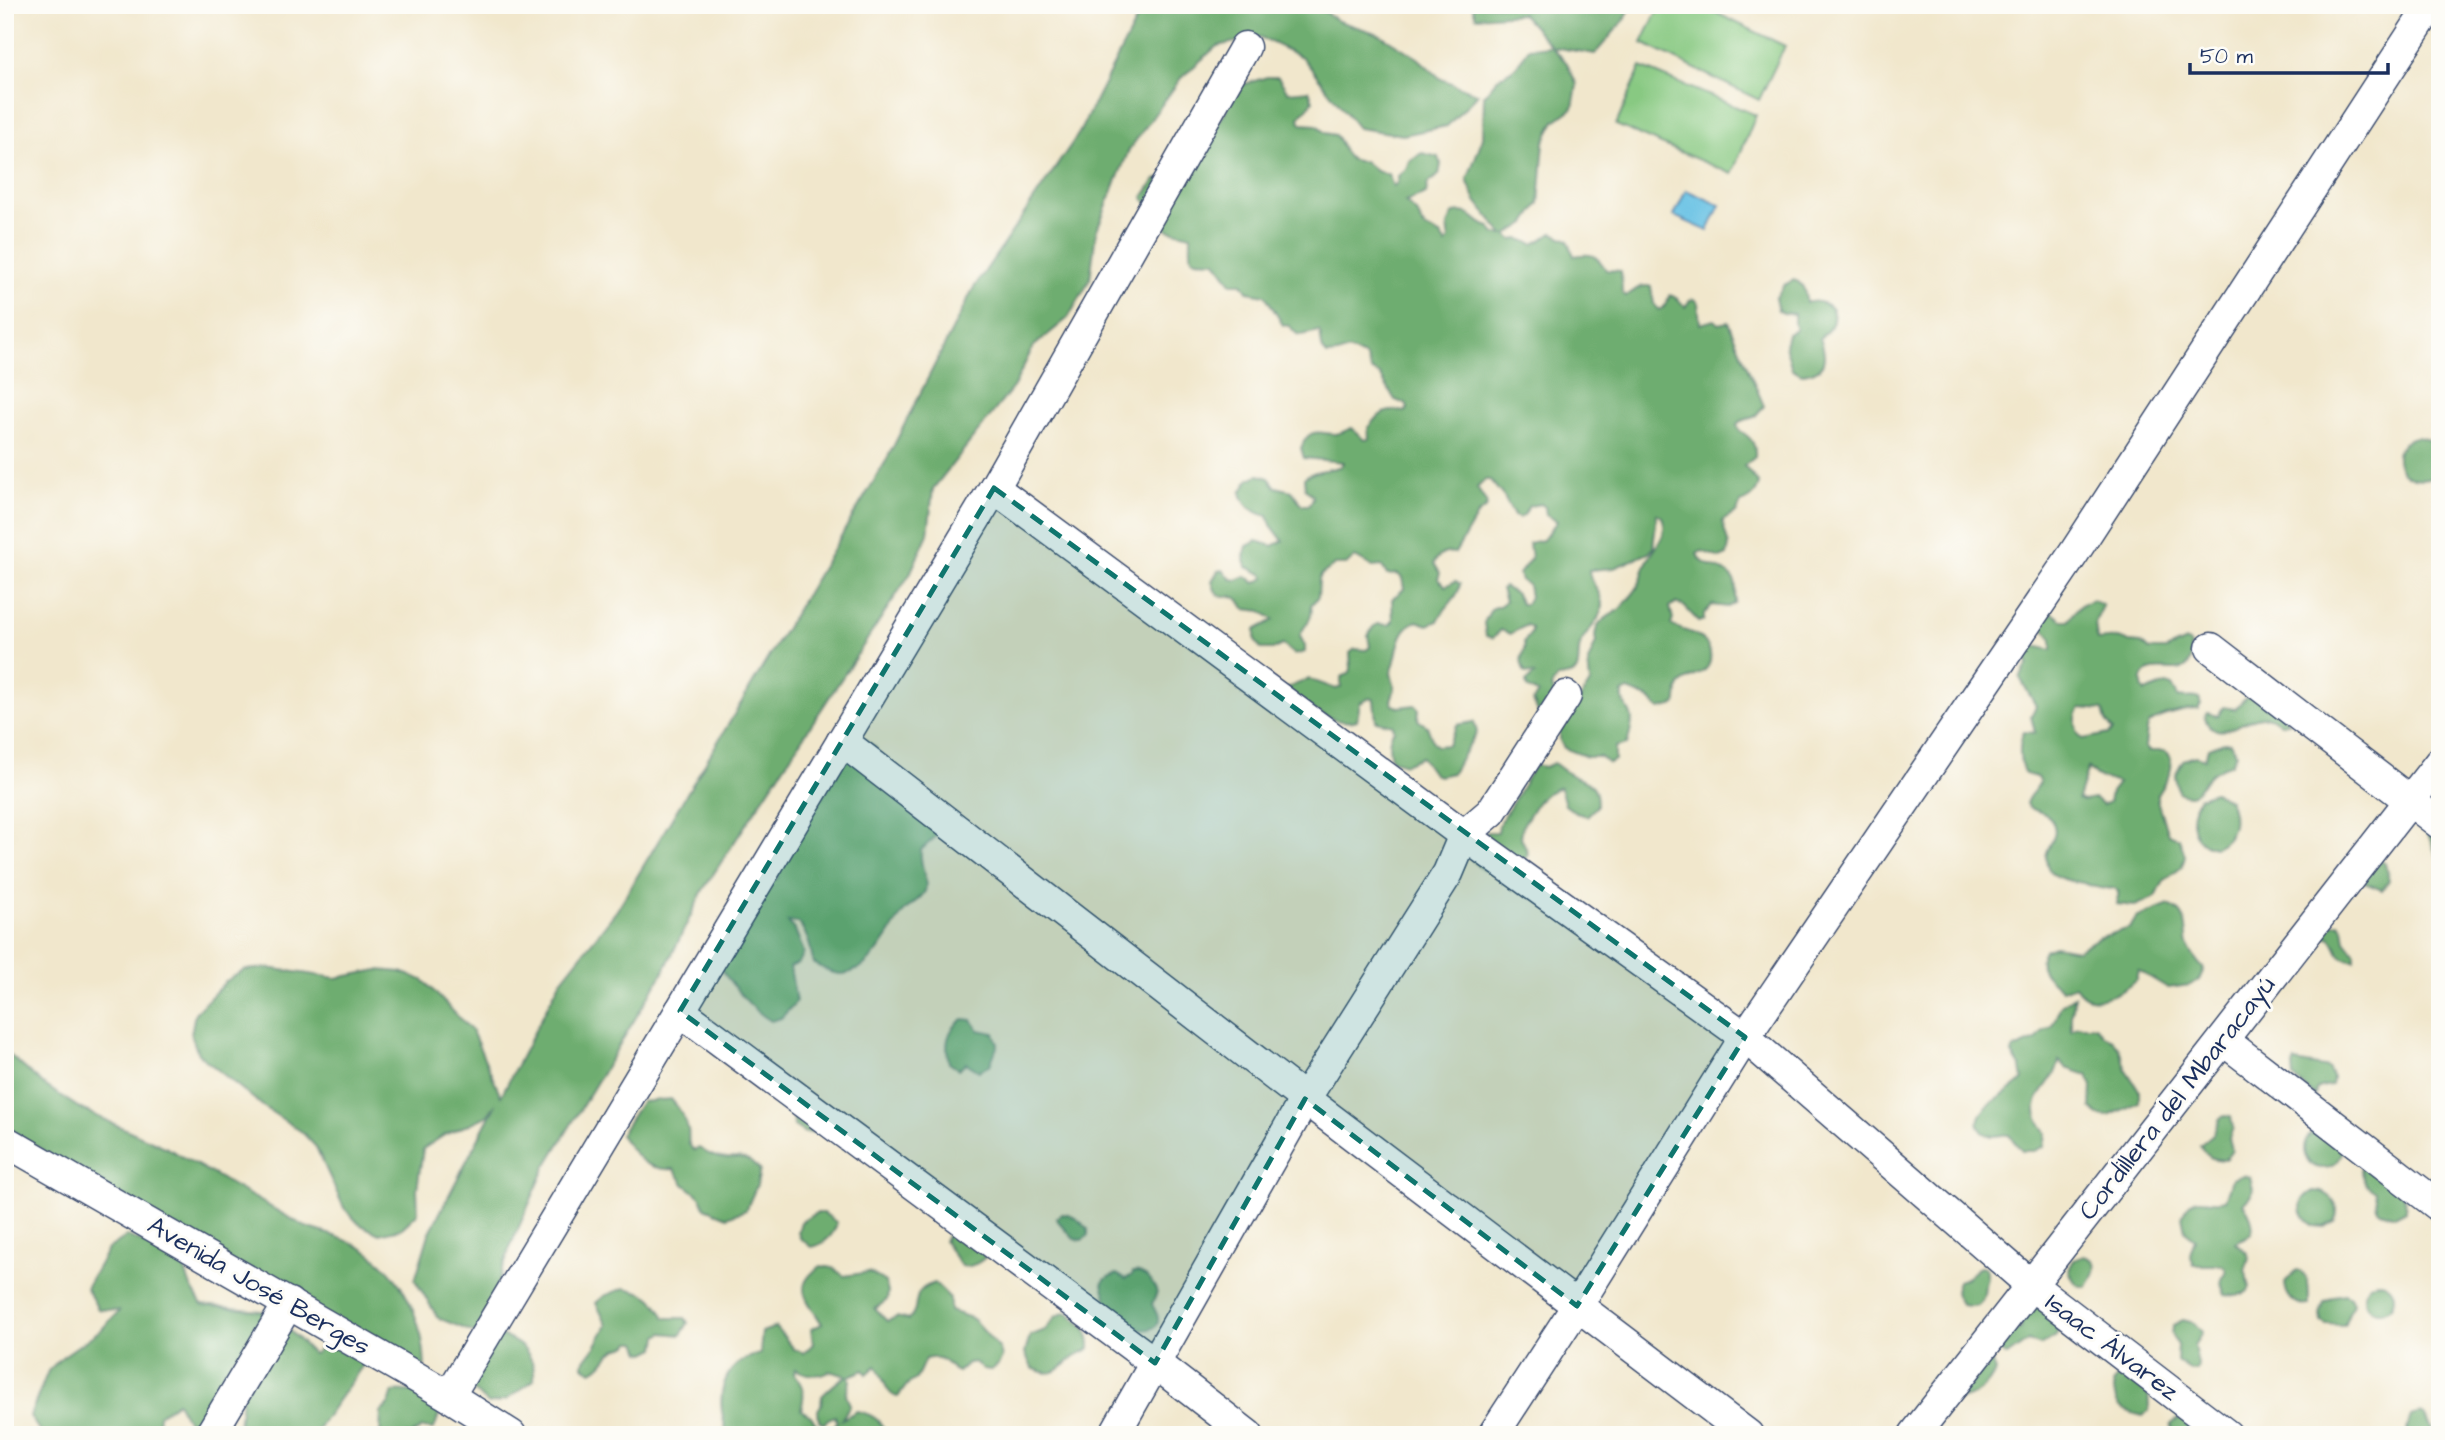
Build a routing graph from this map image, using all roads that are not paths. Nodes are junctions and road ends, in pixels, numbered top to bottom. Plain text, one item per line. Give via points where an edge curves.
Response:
1 (2431, 5) edge
2 (1245, 47) dead end
3 (994, 488) junction
4 (2211, 648) dead end
5 (1566, 696) dead end
6 (842, 741) junction
7 (2440, 762) edge
8 (2410, 801) junction
9 (2440, 824) edge
10 (1464, 835) junction
11 (680, 1011) junction
12 (1745, 1037) junction
13 (2222, 1040) junction
14 (1304, 1099) junction
15 (5, 1141) edge
16 (2440, 1207) edge
17 (2031, 1285) junction
18 (289, 1303) junction
19 (1577, 1306) junction
20 (1155, 1363) junction
21 (449, 1396) junction
22 (210, 1435) edge
23 (511, 1435) edge
24 (1114, 1435) edge
25 (1248, 1435) edge
26 (1493, 1435) edge
27 (1748, 1435) edge
28 (1914, 1435) edge
29 (2227, 1435) edge

1 - 12 street via 2074,553
2 - 3 street
3 - 6 street
3 - 10 street, Isaac Álvarez
4 - 8 street
5 - 10 street via 1491,812
6 - 11 street
6 - 14 street
7 - 8 street, Cordillera del Mbaracayú
8 - 9 street
8 - 13 street, Cordillera del Mbaracayú
10 - 12 street, Isaac Álvarez
10 - 14 street via 1448,873
11 - 20 street
11 - 21 street
12 - 17 street, Isaac Álvarez
12 - 19 street
13 - 16 street
13 - 17 street, Cordillera del Mbaracayú
14 - 19 street
14 - 20 street
15 - 18 street, Avenida José Berges
17 - 28 street, Cordillera del Mbaracayú
17 - 29 street, Isaac Álvarez
18 - 21 street, Avenida José Berges
18 - 22 street
19 - 26 street
19 - 27 street
20 - 24 street
20 - 25 street
21 - 23 street, Avenida José Berges

